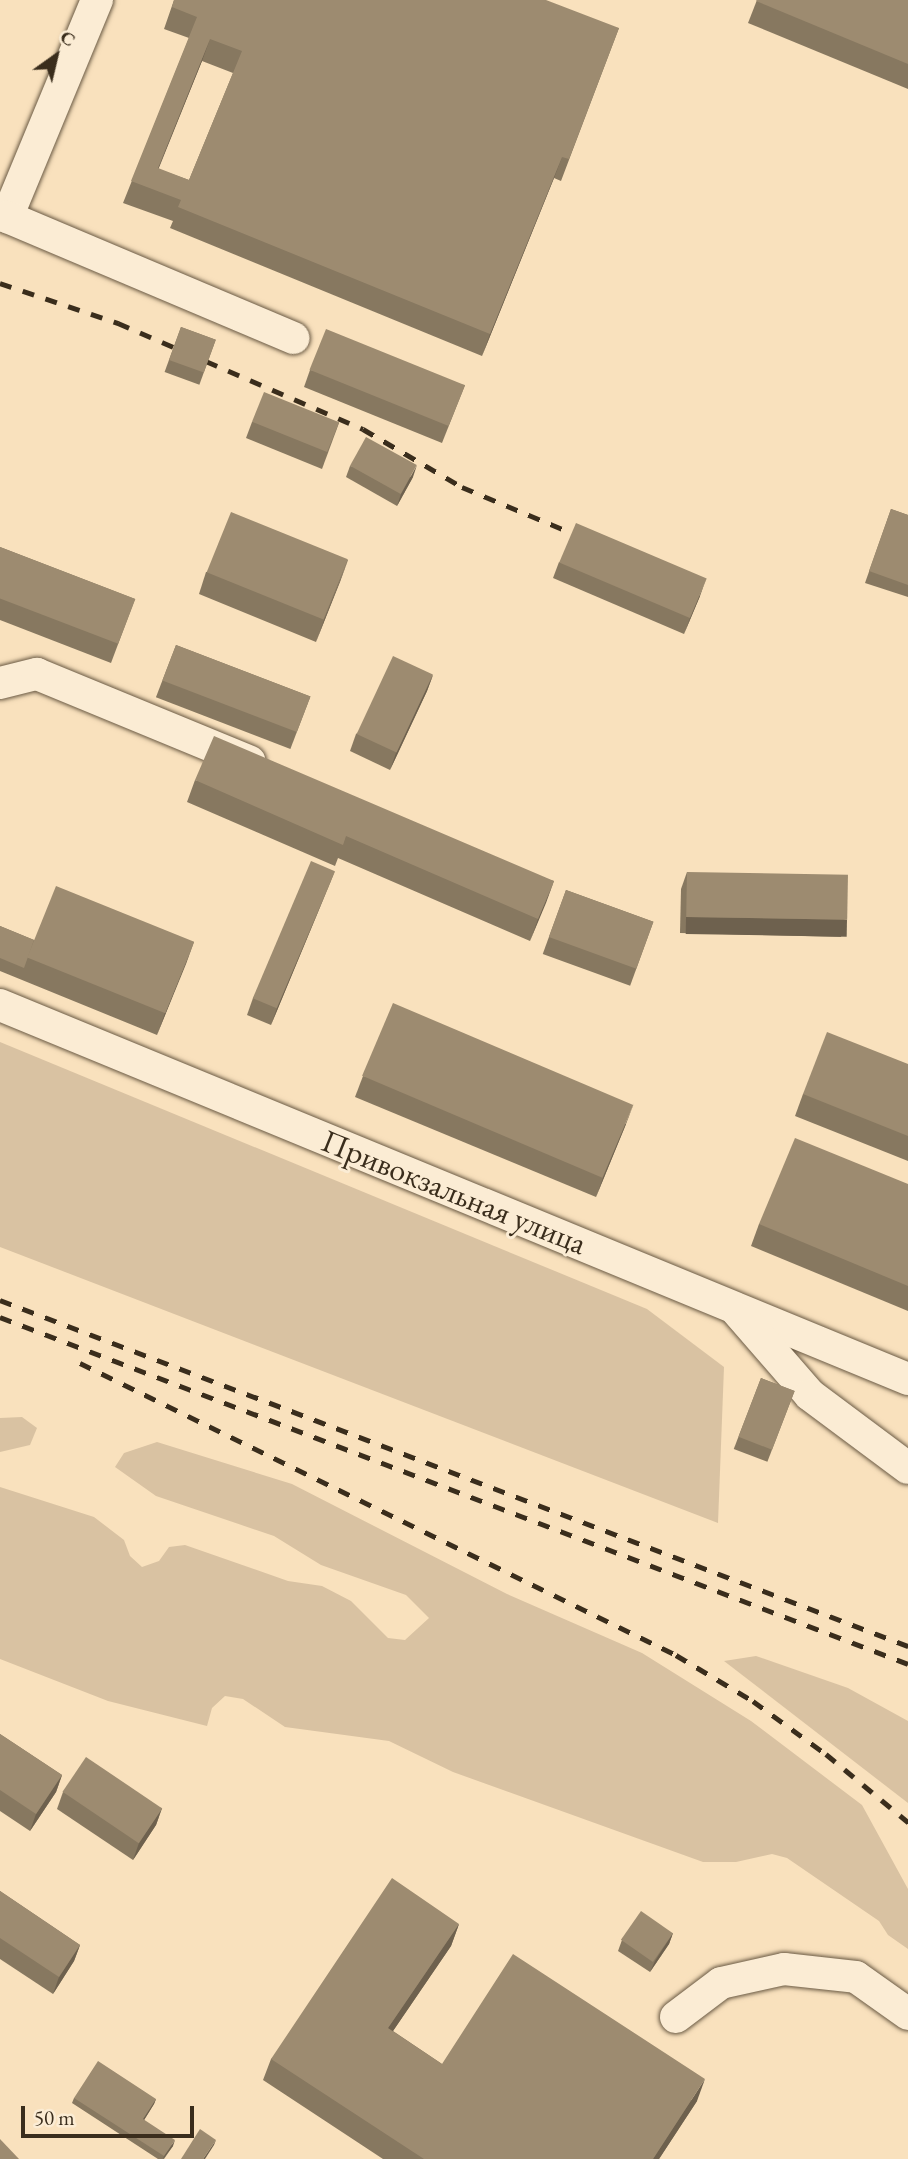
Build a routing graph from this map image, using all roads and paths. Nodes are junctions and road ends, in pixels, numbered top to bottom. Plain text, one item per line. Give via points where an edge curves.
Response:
1 (97, 0) edge
2 (294, 338) dead end
3 (0, 683) edge
4 (277, 773) edge
5 (0, 1005) edge
6 (733, 1307) junction
7 (908, 1379) edge
8 (908, 1468) edge
9 (908, 2014) edge
10 (676, 2017) dead end

1 - 2 street via 7,217
3 - 4 street via 37,674
5 - 6 street, Привокзальная улица
6 - 7 street, Привокзальная улица
6 - 8 street via 810,1395
9 - 10 street via 856,1977 784,1969 721,1983

